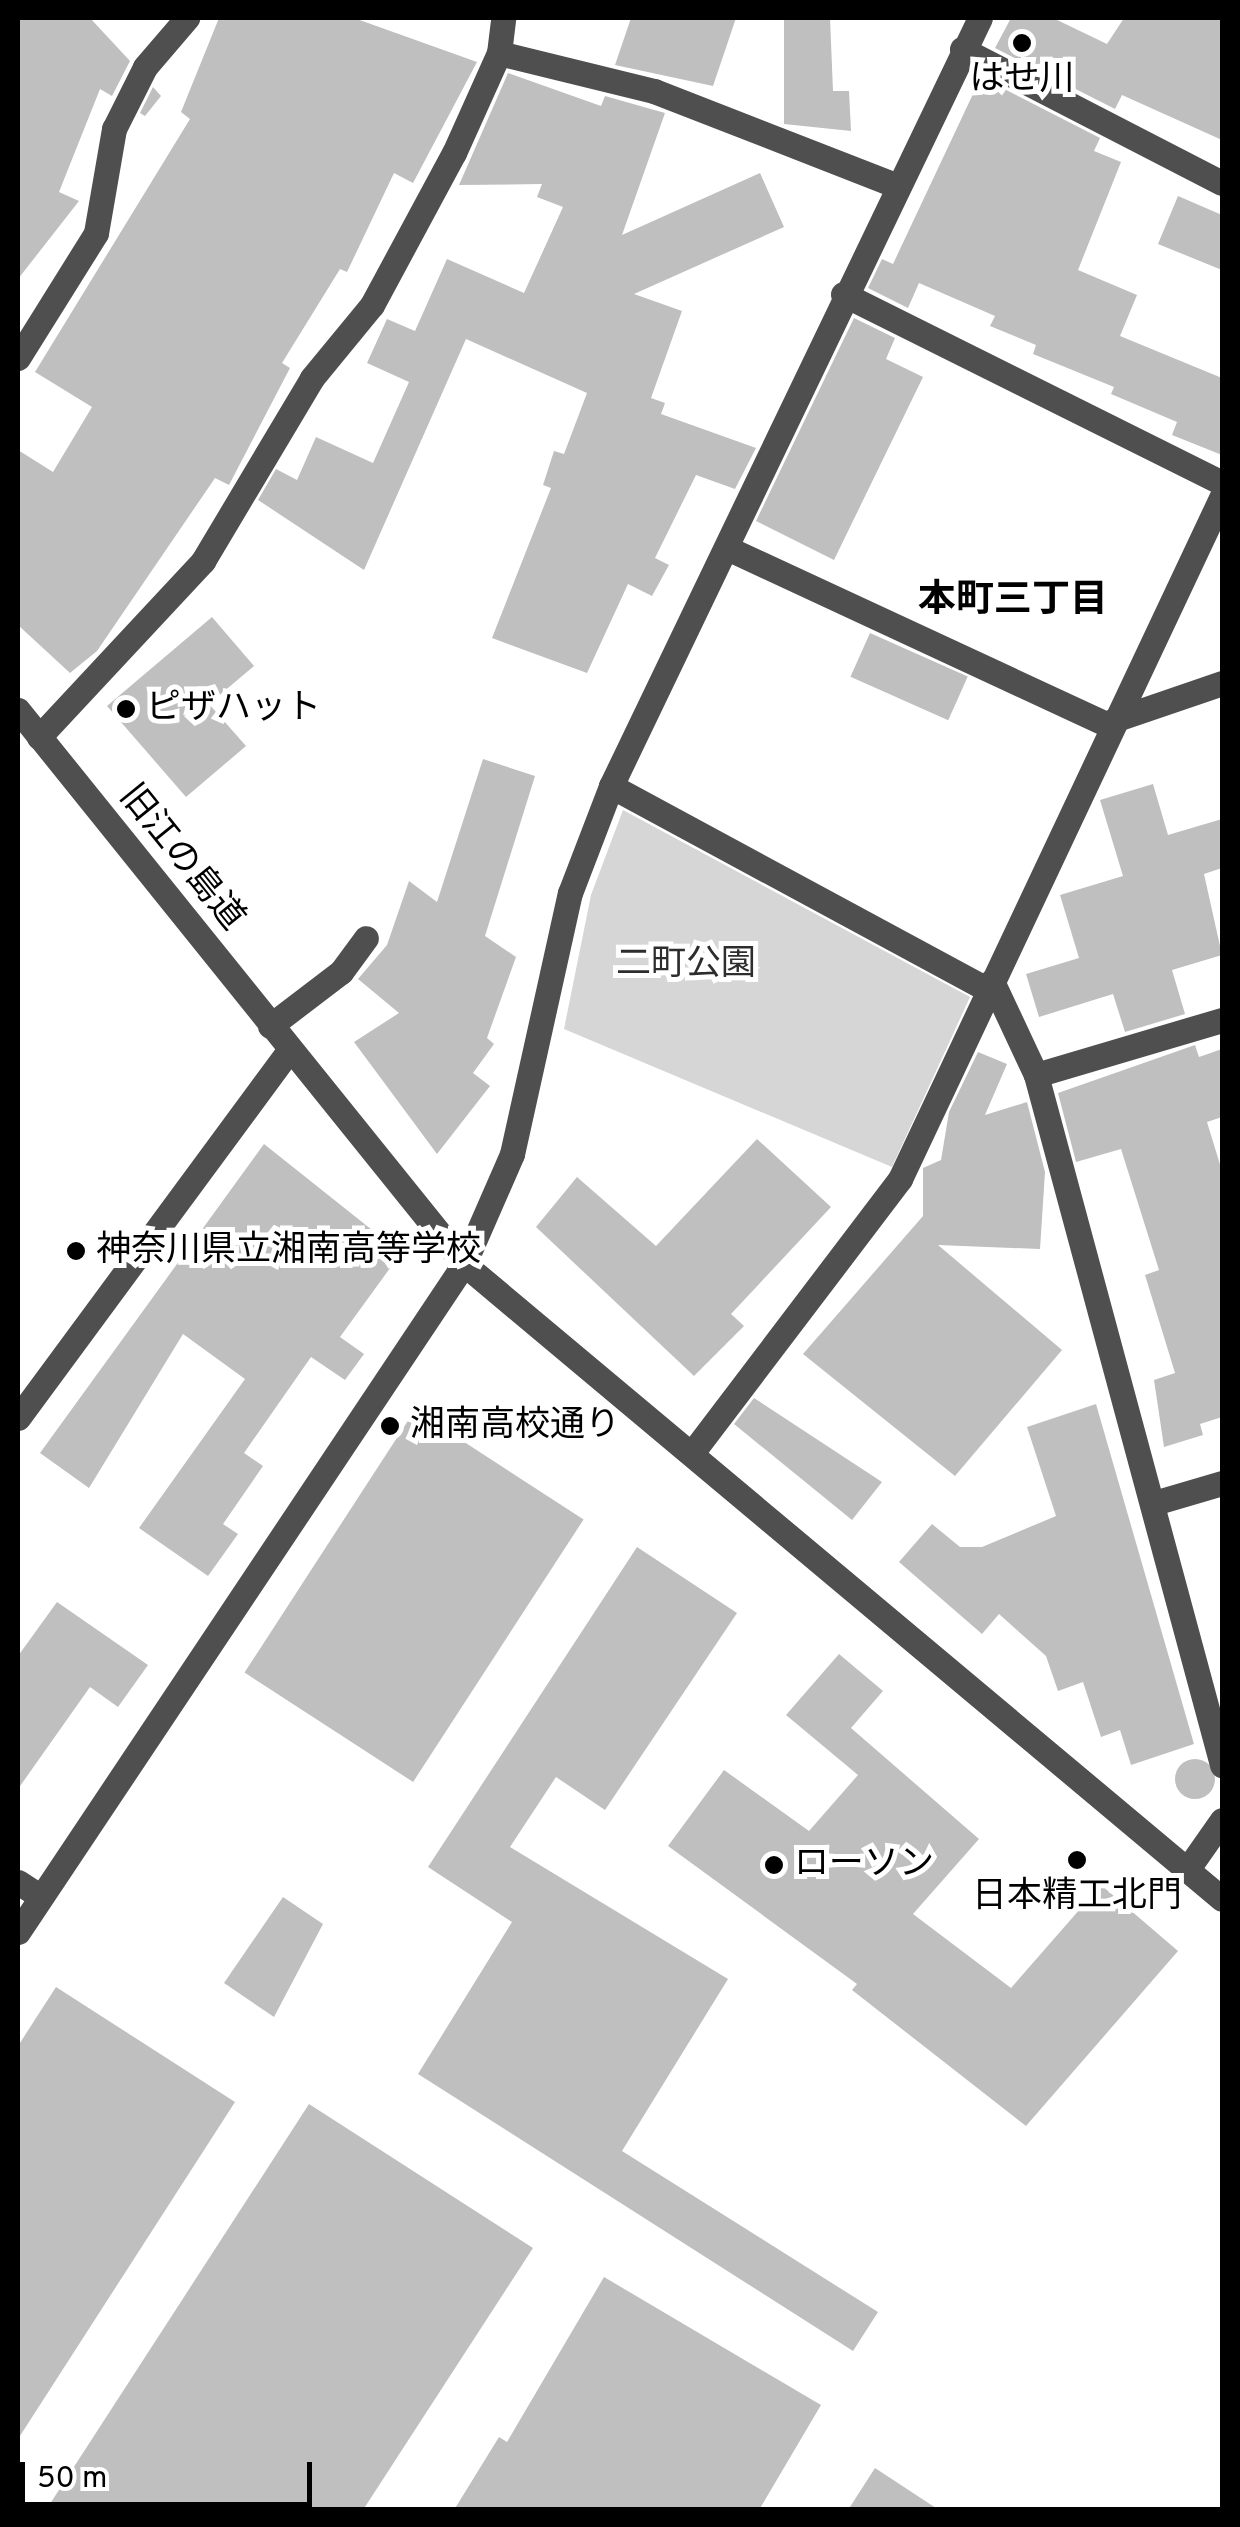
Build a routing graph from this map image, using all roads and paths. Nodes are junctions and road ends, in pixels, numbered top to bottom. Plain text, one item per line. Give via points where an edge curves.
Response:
1 (186, 18) edge
2 (504, 18) edge
3 (980, 18) edge
4 (962, 49) junction
5 (499, 53) junction
6 (1222, 183) edge
7 (892, 184) junction
8 (843, 294) junction
9 (18, 358) edge
10 (1222, 483) edge
11 (1222, 496) edge
12 (727, 548) junction
13 (1222, 683) edge
14 (18, 710) edge
15 (1113, 723) junction
16 (39, 737) junction
17 (611, 786) junction
18 (366, 938) dead end
19 (990, 985) junction
20 (1222, 1020) edge
21 (270, 1026) junction
22 (290, 1049) junction
23 (1036, 1074) junction
24 (464, 1264) junction
25 (18, 1418) edge
26 (692, 1453) junction
27 (1222, 1483) edge
28 (1154, 1503) junction
29 (1222, 1766) edge
30 (1222, 1820) edge
31 (1186, 1870) junction
32 (18, 1882) edge
33 (41, 1897) junction
34 (1222, 1900) edge
35 (18, 1932) edge

1 - 9 street via 145,66 114,129 96,233
2 - 5 street
3 - 4 street
4 - 6 street
4 - 7 street
5 - 7 street via 654,91
5 - 16 street via 422,220 203,561
7 - 8 street
8 - 10 street
8 - 12 street
11 - 15 street
12 - 15 street
12 - 17 street
13 - 15 street
14 - 16 street, 旧江の島道
15 - 19 street
16 - 21 street, 旧江の島道
17 - 19 street
17 - 24 street via 570,893 512,1154
18 - 21 street via 341,972
19 - 23 street
19 - 26 street via 900,1180
20 - 23 street
21 - 22 street, 旧江の島道
22 - 24 street, 旧江の島道
22 - 25 street
23 - 28 street
24 - 26 street, 旧江の島道
24 - 33 street
26 - 31 street, 旧江の島道
27 - 28 street
28 - 29 street
30 - 31 street
31 - 34 street, 旧江の島道
32 - 33 street
33 - 35 street

